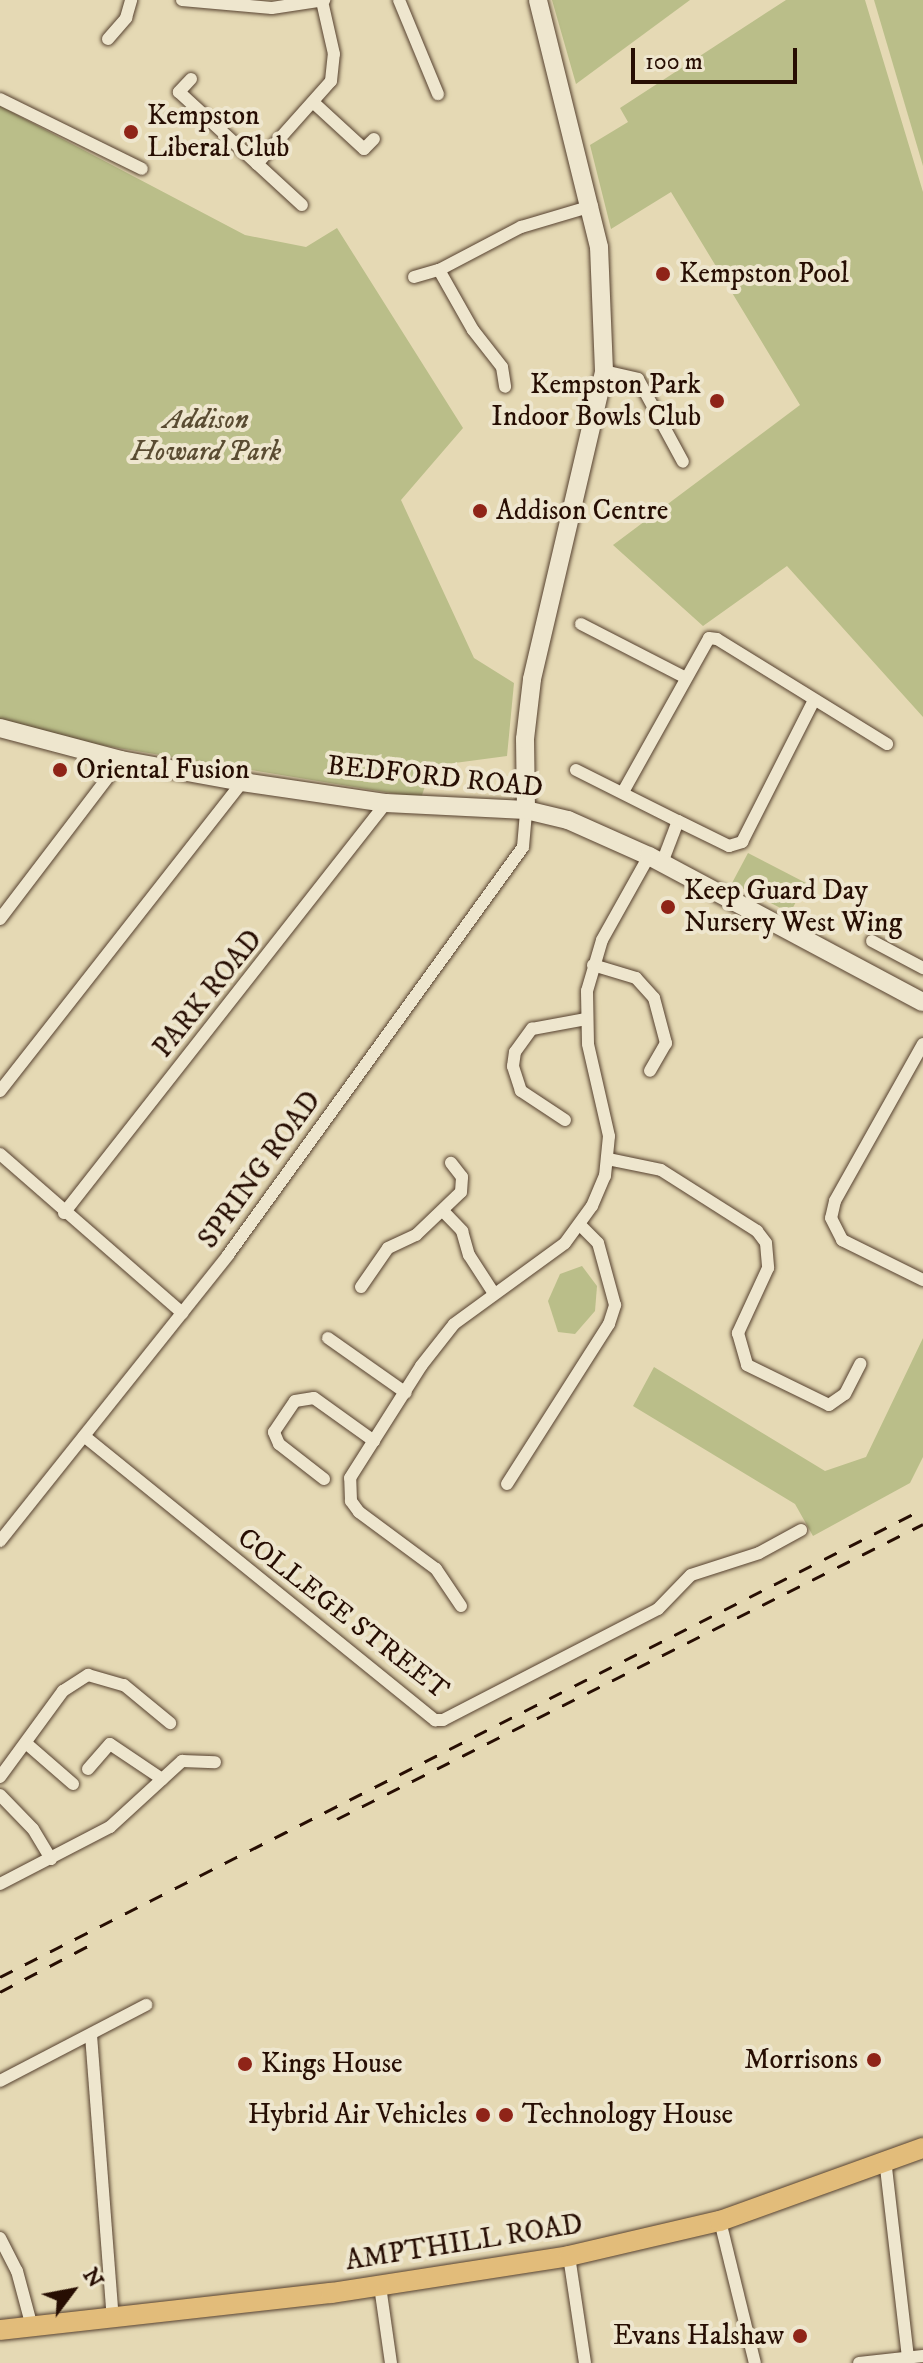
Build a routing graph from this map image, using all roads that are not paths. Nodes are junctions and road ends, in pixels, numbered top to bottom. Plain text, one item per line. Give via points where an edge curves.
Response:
1 (131, 0) edge
2 (182, 0) edge
3 (323, 0) edge
4 (399, 0) edge
5 (538, 0) edge
6 (212, 2) edge
7 (108, 39) dead end
8 (191, 79) dead end
9 (438, 94) dead end
10 (0, 99) edge
11 (314, 103) junction
12 (374, 139) dead end
13 (257, 164) junction
14 (142, 169) dead end
15 (302, 205) dead end
16 (592, 206) junction
17 (439, 270) junction
18 (414, 277) dead end
19 (604, 371) junction
20 (505, 387) dead end
21 (683, 462) dead end
22 (581, 624) dead end
23 (684, 677) junction
24 (814, 700) junction
25 (0, 728) edge
26 (869, 752) dead end
27 (121, 760) junction
28 (576, 770) dead end
29 (242, 782) junction
30 (623, 792) junction
31 (386, 803) junction
32 (526, 810) junction
33 (678, 821) junction
34 (656, 859) junction
35 (0, 919) edge
36 (872, 941) dead end
37 (593, 965) junction
38 (923, 968) edge
39 (923, 1002) edge
40 (586, 1019) junction
41 (923, 1044) edge
42 (650, 1071) dead end
43 (0, 1091) edge
44 (565, 1120) dead end
45 (0, 1154) edge
46 (608, 1159) junction
47 (451, 1163) dead end
48 (443, 1211) junction
49 (64, 1213) junction
50 (580, 1225) junction
51 (919, 1279) edge
52 (361, 1287) dead end
53 (493, 1292) junction
54 (182, 1313) junction
55 (328, 1338) dead end
56 (860, 1364) dead end
57 (406, 1393) junction
58 (84, 1436) junction
59 (374, 1441) junction
60 (324, 1479) dead end
61 (507, 1484) dead end
62 (801, 1530) dead end
63 (0, 1541) edge
64 (461, 1606) dead end
65 (170, 1723) dead end
66 (27, 1744) junction
67 (215, 1762) dead end
68 (88, 1769) dead end
69 (0, 1777) edge
70 (162, 1779) junction
71 (73, 1784) dead end
72 (0, 1795) edge
73 (51, 1859) junction
74 (0, 1884) edge
75 (146, 2005) dead end
76 (91, 2035) junction
77 (0, 2081) edge
78 (923, 2148) edge
79 (885, 2159) junction
80 (720, 2221) junction
81 (0, 2238) edge
82 (569, 2256) junction
83 (380, 2286) junction
84 (113, 2319) junction
85 (32, 2327) junction
86 (0, 2330) edge
87 (923, 2356) edge
88 (908, 2357) junction
89 (391, 2363) edge
90 (585, 2363) edge
91 (755, 2363) edge
92 (859, 2363) edge

1 - 7 street via 126,18
2 - 6 street
3 - 6 street via 272,8
3 - 11 street via 334,66
4 - 9 street
5 - 16 main road
8 - 13 street via 179,92
10 - 14 street
11 - 12 street via 364,149
11 - 13 street
13 - 15 street
16 - 17 street via 521,227
16 - 19 main road via 600,256
17 - 18 street
17 - 20 street via 473,330 502,367
19 - 21 street via 638,379
19 - 32 main road via 532,679 525,739
22 - 23 street
23 - 24 street via 702,642 717,639
23 - 30 street
24 - 26 street via 880,742
24 - 33 street via 742,842 729,846
25 - 27 main road, BEDFORD ROAD
27 - 29 main road, BEDFORD ROAD
27 - 35 street
28 - 30 street
29 - 31 main road, BEDFORD ROAD
29 - 43 street
30 - 33 street
31 - 32 main road, BEDFORD ROAD
31 - 49 street, PARK ROAD
32 - 34 main road, BEDFORD ROAD via 594,829
32 - 54 street, SPRING ROAD via 523,847
33 - 34 street
34 - 37 street via 602,940
34 - 39 main road, BEDFORD ROAD
36 - 38 street
37 - 40 street
37 - 42 street via 636,978 654,998 666,1036
40 - 44 street via 532,1029 515,1052 513,1066 521,1091
40 - 46 street via 607,1116
41 - 51 street via 835,1201 831,1218 842,1240
45 - 49 street
46 - 50 street
46 - 56 street via 661,1170 757,1231 766,1243 768,1268 738,1333 747,1365 819,1403 837,1402 845,1380
47 - 48 street via 468,1176
48 - 52 street via 371,1257
48 - 53 street via 462,1231 469,1255
49 - 54 street
50 - 53 street via 556,1250
50 - 61 street via 598,1243 615,1305 609,1324
53 - 57 street via 437,1343
54 - 58 street, SPRING ROAD
55 - 57 street
57 - 59 street
58 - 62 street, COLLEGE STREET via 435,1720 658,1609 691,1575 759,1553
58 - 63 street, SPRING ROAD
59 - 60 street via 314,1398 295,1401 274,1432 279,1444
59 - 64 street via 350,1478 351,1501 459,1586
65 - 66 street via 157,1704 111,1677 88,1675 63,1691
66 - 69 street
66 - 71 street
67 - 70 street via 176,1765
68 - 70 street via 110,1744
70 - 73 street via 110,1827
72 - 73 street via 33,1829
73 - 74 street
75 - 76 street
76 - 77 street
76 - 84 street
78 - 79 main road, AMPTHILL ROAD
79 - 80 main road, AMPTHILL ROAD
79 - 88 street
80 - 82 main road, AMPTHILL ROAD
80 - 91 street
81 - 85 street via 17,2271
82 - 83 main road, AMPTHILL ROAD
82 - 90 street
83 - 84 main road, AMPTHILL ROAD
83 - 89 street
84 - 85 main road, AMPTHILL ROAD
85 - 86 main road, AMPTHILL ROAD
87 - 88 street
88 - 92 street

